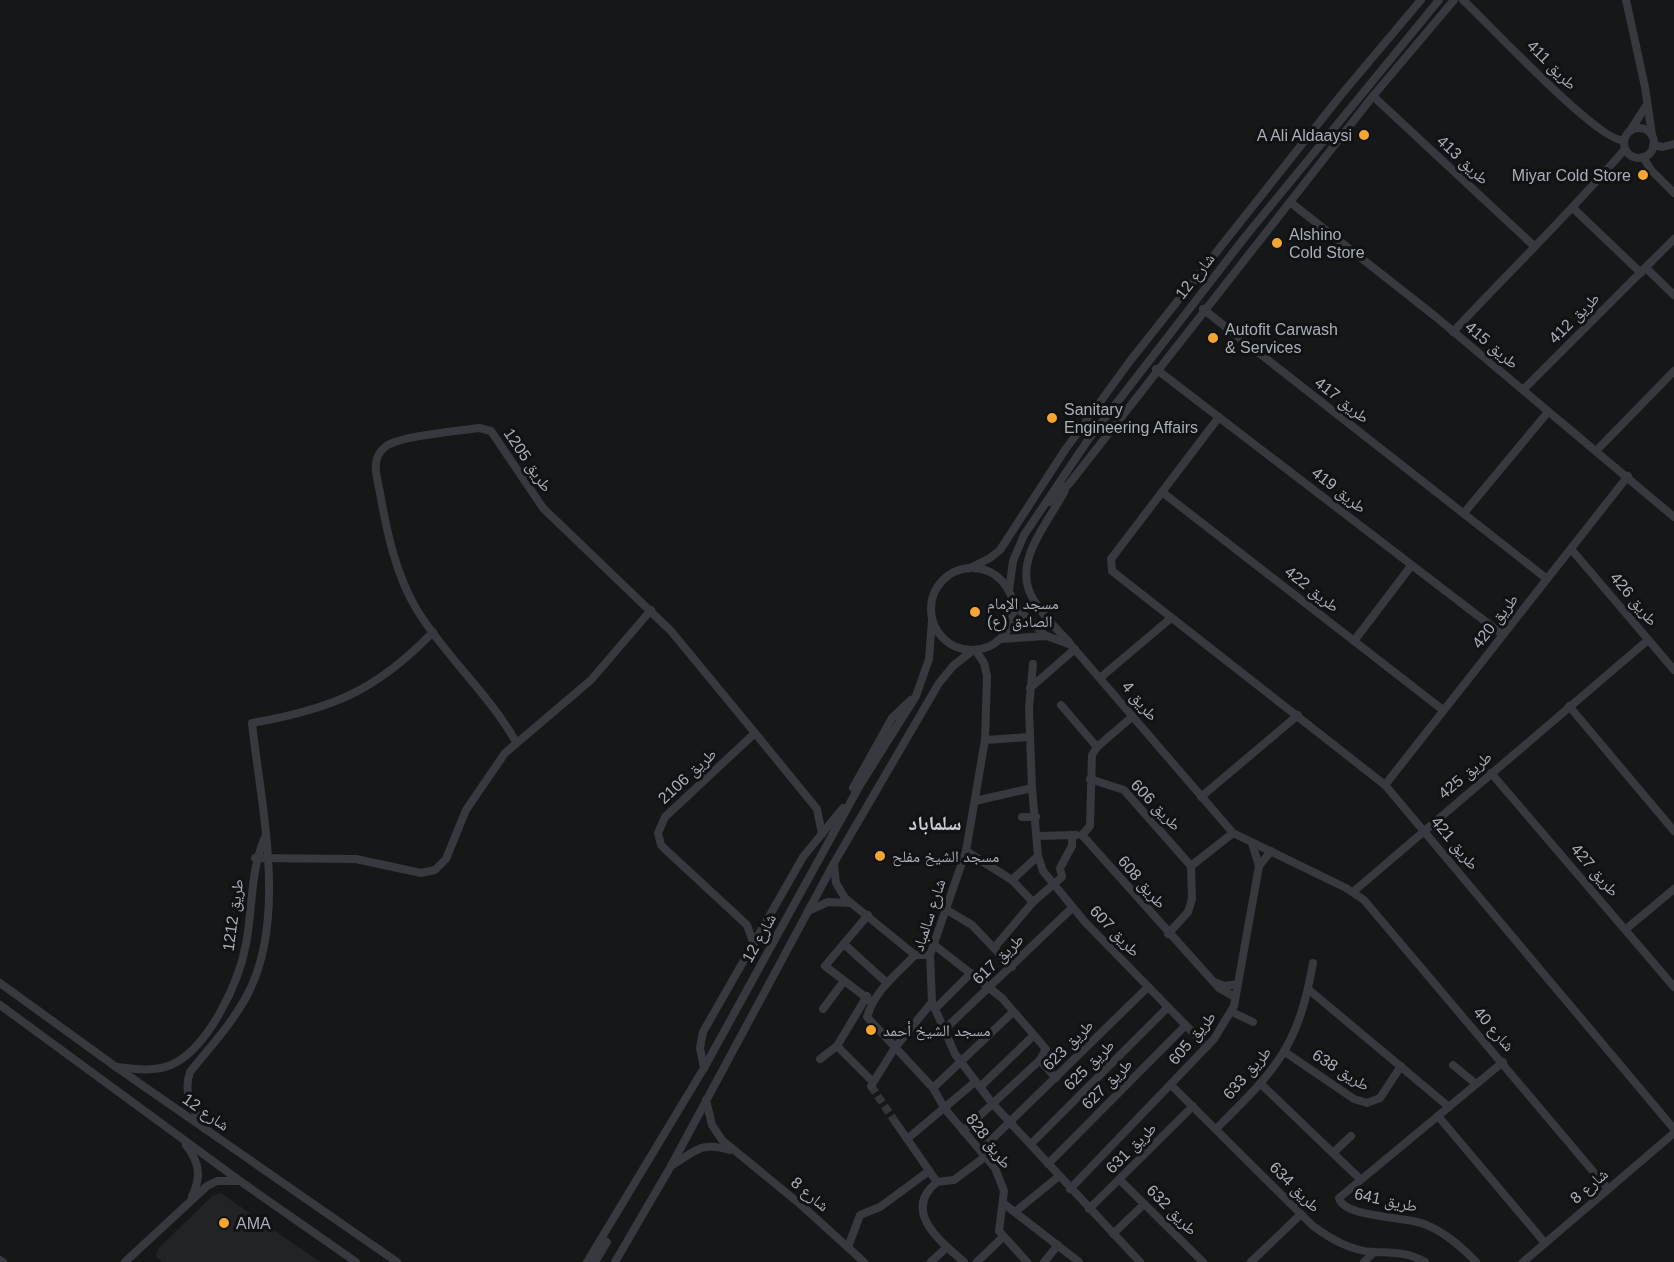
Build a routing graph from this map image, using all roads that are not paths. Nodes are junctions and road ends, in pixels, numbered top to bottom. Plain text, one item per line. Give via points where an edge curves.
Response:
1 (1421, 0) edge
2 (1439, 0) edge
3 (1454, 0) edge
4 (1463, 0) edge
5 (1626, 0) edge
6 (1373, 96) junction
7 (1647, 103) junction
8 (1630, 131) junction
9 (1652, 140) junction
10 (1674, 144) edge
11 (1625, 145) junction
12 (1643, 157) junction
13 (1674, 193) edge
14 (1290, 202) junction
15 (1574, 209) junction
16 (1674, 239) edge
17 (1533, 246) junction
18 (1643, 271) junction
19 (1674, 294) edge
20 (1203, 309) junction
21 (1453, 332) junction
22 (1156, 369) junction
23 (1674, 371) edge
24 (1523, 390) junction
25 (1548, 412) junction
26 (1219, 417) junction
27 (1597, 450) junction
28 (1628, 476) junction
29 (1069, 484) junction
30 (1162, 492) junction
31 (1041, 508) junction
32 (1464, 513) junction
33 (1673, 515) edge
34 (1571, 549) junction
35 (1411, 566) junction
36 (970, 568) junction
37 (1547, 579) junction
38 (1009, 590) junction
39 (1014, 605) junction
40 (651, 610) junction
41 (1171, 618) junction
42 (932, 621) junction
43 (433, 632) junction
44 (1503, 635) junction
45 (1047, 636) junction
46 (1001, 639) junction
47 (1648, 639) junction
48 (1354, 641) junction
49 (1073, 647) junction
50 (974, 651) junction
51 (1033, 664) dead end
52 (1674, 670) edge
53 (1101, 678) junction
54 (1030, 688) junction
55 (916, 696) junction
56 (1061, 705) dead end
57 (1569, 706) junction
58 (1443, 710) junction
59 (1298, 715) junction
60 (1133, 716) junction
61 (755, 733) junction
62 (1030, 737) junction
63 (985, 740) junction
64 (516, 742) junction
65 (1097, 747) junction
66 (1491, 773) junction
67 (1090, 779) junction
68 (1385, 785) junction
69 (1032, 788) junction
70 (1202, 797) junction
71 (975, 801) junction
72 (817, 809) junction
73 (837, 815) junction
74 (1022, 817) dead end
75 (1036, 817) junction
76 (1424, 829) junction
77 (1674, 831) edge
78 (1233, 833) junction
79 (822, 834) junction
80 (1072, 835) junction
81 (1082, 835) junction
82 (1037, 836) junction
83 (265, 837) junction
84 (1252, 843) junction
85 (966, 851) junction
86 (1271, 851) junction
87 (1038, 856) junction
88 (255, 858) junction
89 (269, 858) junction
90 (834, 863) junction
91 (1191, 866) junction
92 (1259, 866) junction
93 (1012, 880) junction
94 (1054, 885) junction
95 (1674, 889) edge
96 (1353, 892) junction
97 (1033, 902) junction
98 (852, 904) junction
99 (1072, 908) junction
100 (947, 910) junction
101 (808, 911) junction
102 (868, 915) junction
103 (766, 920) junction
104 (744, 921) junction
105 (1626, 929) junction
106 (1168, 934) junction
107 (753, 942) junction
108 (844, 944) junction
109 (933, 944) junction
110 (994, 948) junction
111 (915, 955) junction
112 (930, 956) junction
113 (1313, 963) dead end
114 (1012, 967) junction
115 (971, 973) junction
116 (1211, 980) junction
117 (844, 981) junction
118 (887, 982) junction
119 (0, 983) edge
120 (1238, 984) junction
121 (1148, 987) junction
122 (1674, 987) edge
123 (991, 988) junction
124 (1308, 988) junction
125 (1235, 997) junction
126 (869, 999) junction
127 (0, 1005) edge
128 (933, 1005) junction
129 (1168, 1007) junction
130 (824, 1009) dead end
131 (1013, 1012) junction
132 (1232, 1012) junction
133 (1253, 1022) dead end
134 (1186, 1025) junction
135 (944, 1030) junction
136 (1033, 1036) junction
137 (837, 1046) junction
138 (1208, 1047) junction
139 (894, 1049) junction
140 (1285, 1052) junction
141 (1042, 1056) junction
142 (820, 1059) dead end
143 (961, 1062) junction
144 (1503, 1062) junction
145 (1453, 1065) dead end
146 (1401, 1066) junction
147 (116, 1067) junction
148 (704, 1068) junction
149 (1056, 1078) junction
150 (1261, 1084) junction
151 (1476, 1084) junction
152 (977, 1085) junction
153 (1171, 1085) junction
154 (933, 1088) junction
155 (706, 1100) junction
156 (992, 1103) junction
157 (1193, 1106) junction
158 (1449, 1107) junction
159 (945, 1109) junction
160 (1438, 1116) junction
161 (1009, 1122) junction
162 (896, 1124) tunnel mouth
163 (205, 1129) junction
164 (1216, 1129) junction
165 (963, 1131) junction
166 (1674, 1131) edge
167 (1351, 1136) dead end
168 (182, 1138) junction
169 (907, 1139) junction
170 (1031, 1144) junction
171 (733, 1151) junction
172 (984, 1153) junction
173 (1333, 1153) junction
174 (1048, 1164) junction
175 (671, 1166) junction
176 (929, 1171) junction
177 (1058, 1177) junction
178 (1360, 1179) junction
179 (1120, 1180) junction
180 (240, 1181) junction
181 (937, 1182) junction
182 (1070, 1189) junction
183 (1608, 1189) junction
184 (190, 1202) junction
185 (625, 1202) junction
186 (1003, 1203) junction
187 (1144, 1204) junction
188 (1089, 1209) junction
189 (1015, 1212) junction
190 (1301, 1214) junction
191 (1113, 1234) junction
192 (1003, 1237) junction
193 (1545, 1243) junction
194 (1058, 1245) junction
195 (848, 1247) junction
196 (947, 1247) junction
197 (1374, 1252) junction
198 (125, 1262) edge
199 (356, 1262) edge
200 (397, 1262) edge
201 (586, 1262) edge
202 (595, 1262) edge
203 (615, 1262) edge
204 (864, 1262) edge
205 (931, 1262) edge
206 (964, 1262) edge
207 (978, 1262) edge
208 (1028, 1262) edge
209 (1044, 1262) edge
210 (1079, 1262) edge
211 (1140, 1262) edge
212 (1203, 1262) edge
213 (1251, 1262) edge
214 (1364, 1262) edge
215 (1425, 1262) edge
216 (1476, 1262) edge
217 (1523, 1262) edge

1 - 36 street, شارع 12 via 1130,361 1065,450 1000,550
2 - 31 street, شارع 12 via 1148,359
3 - 6 street
4 - 11 street, طريق 411 via 1578,112
5 - 7 street
6 - 14 street
6 - 17 street, طريق 413
7 - 8 street
7 - 9 street
8 - 9 street via 1639,129
8 - 11 street
9 - 10 street via 1663,147
9 - 12 street via 1651,151
11 - 12 street via 1631,156
11 - 15 street
12 - 13 street
14 - 20 street
14 - 21 street, طريق 415
15 - 17 street
15 - 18 street
16 - 18 street, طريق 412
17 - 21 street
18 - 19 street
18 - 24 street, طريق 412
20 - 22 street
20 - 32 street, طريق 417
21 - 24 street, طريق 415
22 - 26 street, طريق 419
22 - 29 street
23 - 27 street
24 - 25 street, طريق 415
25 - 27 street, طريق 415
25 - 32 street
26 - 30 street
26 - 35 street, طريق 419
27 - 28 street, طريق 415
28 - 33 street, طريق 415
28 - 34 street, طريق 420
29 - 31 street
29 - 49 street via 1029,554 1026,567 1031,595
30 - 41 street, طريق 421 via 1111,559 1112,571
30 - 48 street, طريق 422
31 - 38 street, شارع 12 via 1017,548
32 - 37 street, طريق 417
34 - 37 street, طريق 420
34 - 47 street, طريق 426
35 - 44 street, طريق 419
35 - 48 street
36 - 38 street via 993,573
36 - 42 street via 950,574 941,582 931,603
37 - 44 street, طريق 420
38 - 39 street
39 - 45 street
39 - 46 street via 1009,629
40 - 43 street, طريق 1205 via 555,520 526,487 496,436 478,428 395,441 382,449 376,461 393,554 408,593
40 - 61 street, طريق 1205
40 - 64 street via 591,680
41 - 53 street
41 - 59 street, طريق 421
42 - 50 street via 946,642
42 - 55 street, شارع 12 via 929,659
43 - 64 street, طريق 1205
43 - 83 street, طريق 1212 via 408,659 352,696 320,709 252,723
44 - 58 street, طريق 420
45 - 46 street
45 - 49 street, طريق 4
46 - 50 street
47 - 52 street, طريق 426
47 - 57 street, طريق 425
48 - 58 street, طريق 422
49 - 53 street, طريق 4
49 - 54 street
50 - 63 street, شارع سالمباد via 984,663 987,676
50 - 90 street, شارع 12 via 952,666 939,682
51 - 54 street, طريق 607
53 - 60 street, طريق 4
54 - 62 street, طريق 607
55 - 73 street via 892,718
55 - 148 street, شارع 12 via 860,786
56 - 65 street
57 - 66 street, طريق 425
57 - 77 street
58 - 68 street, طريق 420
59 - 68 street, طريق 421
59 - 70 street
60 - 65 street
60 - 70 street, طريق 4
61 - 72 street, طريق 1205
61 - 104 street, طريق 2106 via 665,817 658,832 661,846
62 - 63 street
62 - 69 street, طريق 607
63 - 71 street, شارع سالمباد
64 - 89 street via 476,794 446,859 435,870 421,873 356,860
65 - 67 street via 1092,755
66 - 76 street, طريق 425
66 - 105 street, طريق 427
67 - 81 street via 1090,826
67 - 91 street, طريق 606 via 1124,790
68 - 76 street, طريق 421
69 - 71 street
69 - 75 street, طريق 607
70 - 78 street, طريق 4
71 - 85 street, شارع سالمباد
72 - 73 street
72 - 79 street, طريق 1205
73 - 79 street
74 - 75 street
75 - 82 street, طريق 607
76 - 96 street, طريق 425
76 - 166 street, طريق 421
78 - 84 street, طريق 4
78 - 91 street
79 - 103 street via 804,856
80 - 81 street
80 - 82 street
80 - 94 street via 1072,846 1059,870 1063,876
81 - 106 street, طريق 608
82 - 87 street, طريق 607
83 - 88 street, طريق 1212
83 - 89 street, طريق 1212
84 - 86 street, طريق 4
84 - 92 street, طريق 605
85 - 93 street
85 - 100 street, شارع سالمباد
86 - 92 street, طريق 605
86 - 96 street, طريق 4
87 - 93 street
87 - 94 street, طريق 607
88 - 89 street
88 - 147 street, طريق 1212 via 246,944 220,1012 187,1053 170,1065 143,1070
89 - 163 street, طريق 1212 via 267,922 254,978 233,1018 190,1072 188,1098
90 - 98 street via 836,883
90 - 101 street, شارع 12
91 - 106 street via 1192,899 1188,912
92 - 120 street, طريق 605
93 - 97 street
94 - 97 street
94 - 99 street, طريق 607
95 - 105 street
96 - 144 street, شارع 40
97 - 110 street
98 - 101 street via 836,900
98 - 102 street
99 - 114 street, طريق 617
99 - 121 street, طريق 607
100 - 109 street, شارع سالمباد
100 - 110 street via 972,925
101 - 155 street, شارع 12
102 - 108 street
102 - 111 street
103 - 104 street via 753,924
103 - 107 street
104 - 107 street, طريق 2106
105 - 122 street, طريق 427
106 - 116 street, طريق 608
107 - 148 street via 703,1032 700,1048
108 - 117 street via 825,966
108 - 118 street
109 - 112 street, شارع سالمباد
109 - 115 street
110 - 114 street
111 - 112 street
111 - 118 street
112 - 128 street, شارع سالمباد
113 - 124 street, طريق 633
114 - 123 street, طريق 617
115 - 123 street
115 - 128 street
116 - 120 street via 1225,986
116 - 125 street, طريق 608
117 - 126 street
117 - 130 street
118 - 126 street
119 - 147 street, شارع 12
120 - 125 street, طريق 605
121 - 129 street, طريق 607
121 - 149 street, طريق 623
123 - 131 street
123 - 135 street, طريق 617
124 - 140 street, طريق 633 via 1300,1021
124 - 146 street
125 - 132 street, طريق 605
126 - 137 street
126 - 139 street, طريق 828 via 868,1018
127 - 168 street
128 - 135 street, شارع سالمباد
128 - 139 street
129 - 134 street, طريق 607
129 - 170 street, طريق 625
131 - 136 street
131 - 143 street
132 - 133 street
132 - 138 street, طريق 605
134 - 138 street, طريق 607
134 - 174 street, طريق 627
135 - 143 street, شارع سالمباد
136 - 141 street via 1046,1049
136 - 152 street
137 - 139 street via 871,1083
137 - 142 street
138 - 153 street, طريق 605
139 - 154 street, طريق 828
140 - 146 street, طريق 638 via 1354,1099 1367,1103 1380,1098
140 - 150 street, طريق 633
141 - 149 street
141 - 156 street
143 - 152 street, شارع سالمباد
143 - 154 street
144 - 151 street, طريق 641
144 - 183 street, شارع 40
145 - 151 street
146 - 158 street
147 - 163 street, شارع 12
148 - 185 street, شارع 12
149 - 161 street, طريق 623
150 - 164 street, طريق 633
150 - 173 street
151 - 158 street, طريق 641
152 - 156 street, شارع سالمباد
152 - 159 street
153 - 157 street, طريق 634
153 - 182 street, طريق 605
154 - 159 street, طريق 828
155 - 171 street, شارع 8 via 712,1125
155 - 175 street, شارع 12
156 - 161 street, شارع سالمباد
156 - 165 street
157 - 164 street, طريق 634
157 - 179 street, طريق 631
158 - 160 street, طريق 641
159 - 165 street, طريق 828
159 - 169 street
160 - 178 street, طريق 641
160 - 193 street
161 - 170 street, شارع سالمباد
161 - 172 street, طريق 623
162 - 169 street
163 - 200 street, شارع 12
164 - 190 street, طريق 634
165 - 172 street, طريق 828
166 - 183 street, شارع 8
167 - 173 street
168 - 180 street
168 - 184 street via 195,1156 200,1174
169 - 176 street
170 - 174 street, شارع سالمباد
171 - 175 street, شارع 8 via 706,1145
171 - 195 street, شارع 8
172 - 181 street, طريق 623 via 954,1180
172 - 186 street, طريق 828 via 1000,1180
173 - 178 street
174 - 177 street, شارع سالمباد
175 - 203 street, شارع 12
176 - 181 street
176 - 195 street via 880,1207 860,1215
177 - 182 street, شارع سالمباد
177 - 189 street
178 - 216 street, طريق 641 via 1340,1195 1344,1206 1363,1214 1401,1217 1424,1224 1454,1241
179 - 187 street, طريق 632
179 - 188 street, طريق 631
180 - 184 street via 217,1181
180 - 199 street
181 - 196 street via 924,1195 923,1213 932,1231
182 - 188 street, شارع سالمباد
183 - 193 street, شارع 8
184 - 198 street
185 - 201 street, شارع 12
185 - 202 street via 622,1218
186 - 189 street
186 - 192 street, طريق 828 via 999,1226
187 - 191 street
187 - 212 street, طريق 632
188 - 191 street, شارع سالمباد
189 - 194 street
190 - 197 street, طريق 634 via 1342,1244
190 - 213 street
191 - 211 street, شارع سالمباد
192 - 207 street
192 - 208 street
193 - 217 street, شارع 8
194 - 209 street
194 - 210 street
195 - 204 street, شارع 8
196 - 205 street
196 - 206 street
197 - 214 street
197 - 215 street, طريق 634 via 1405,1254

